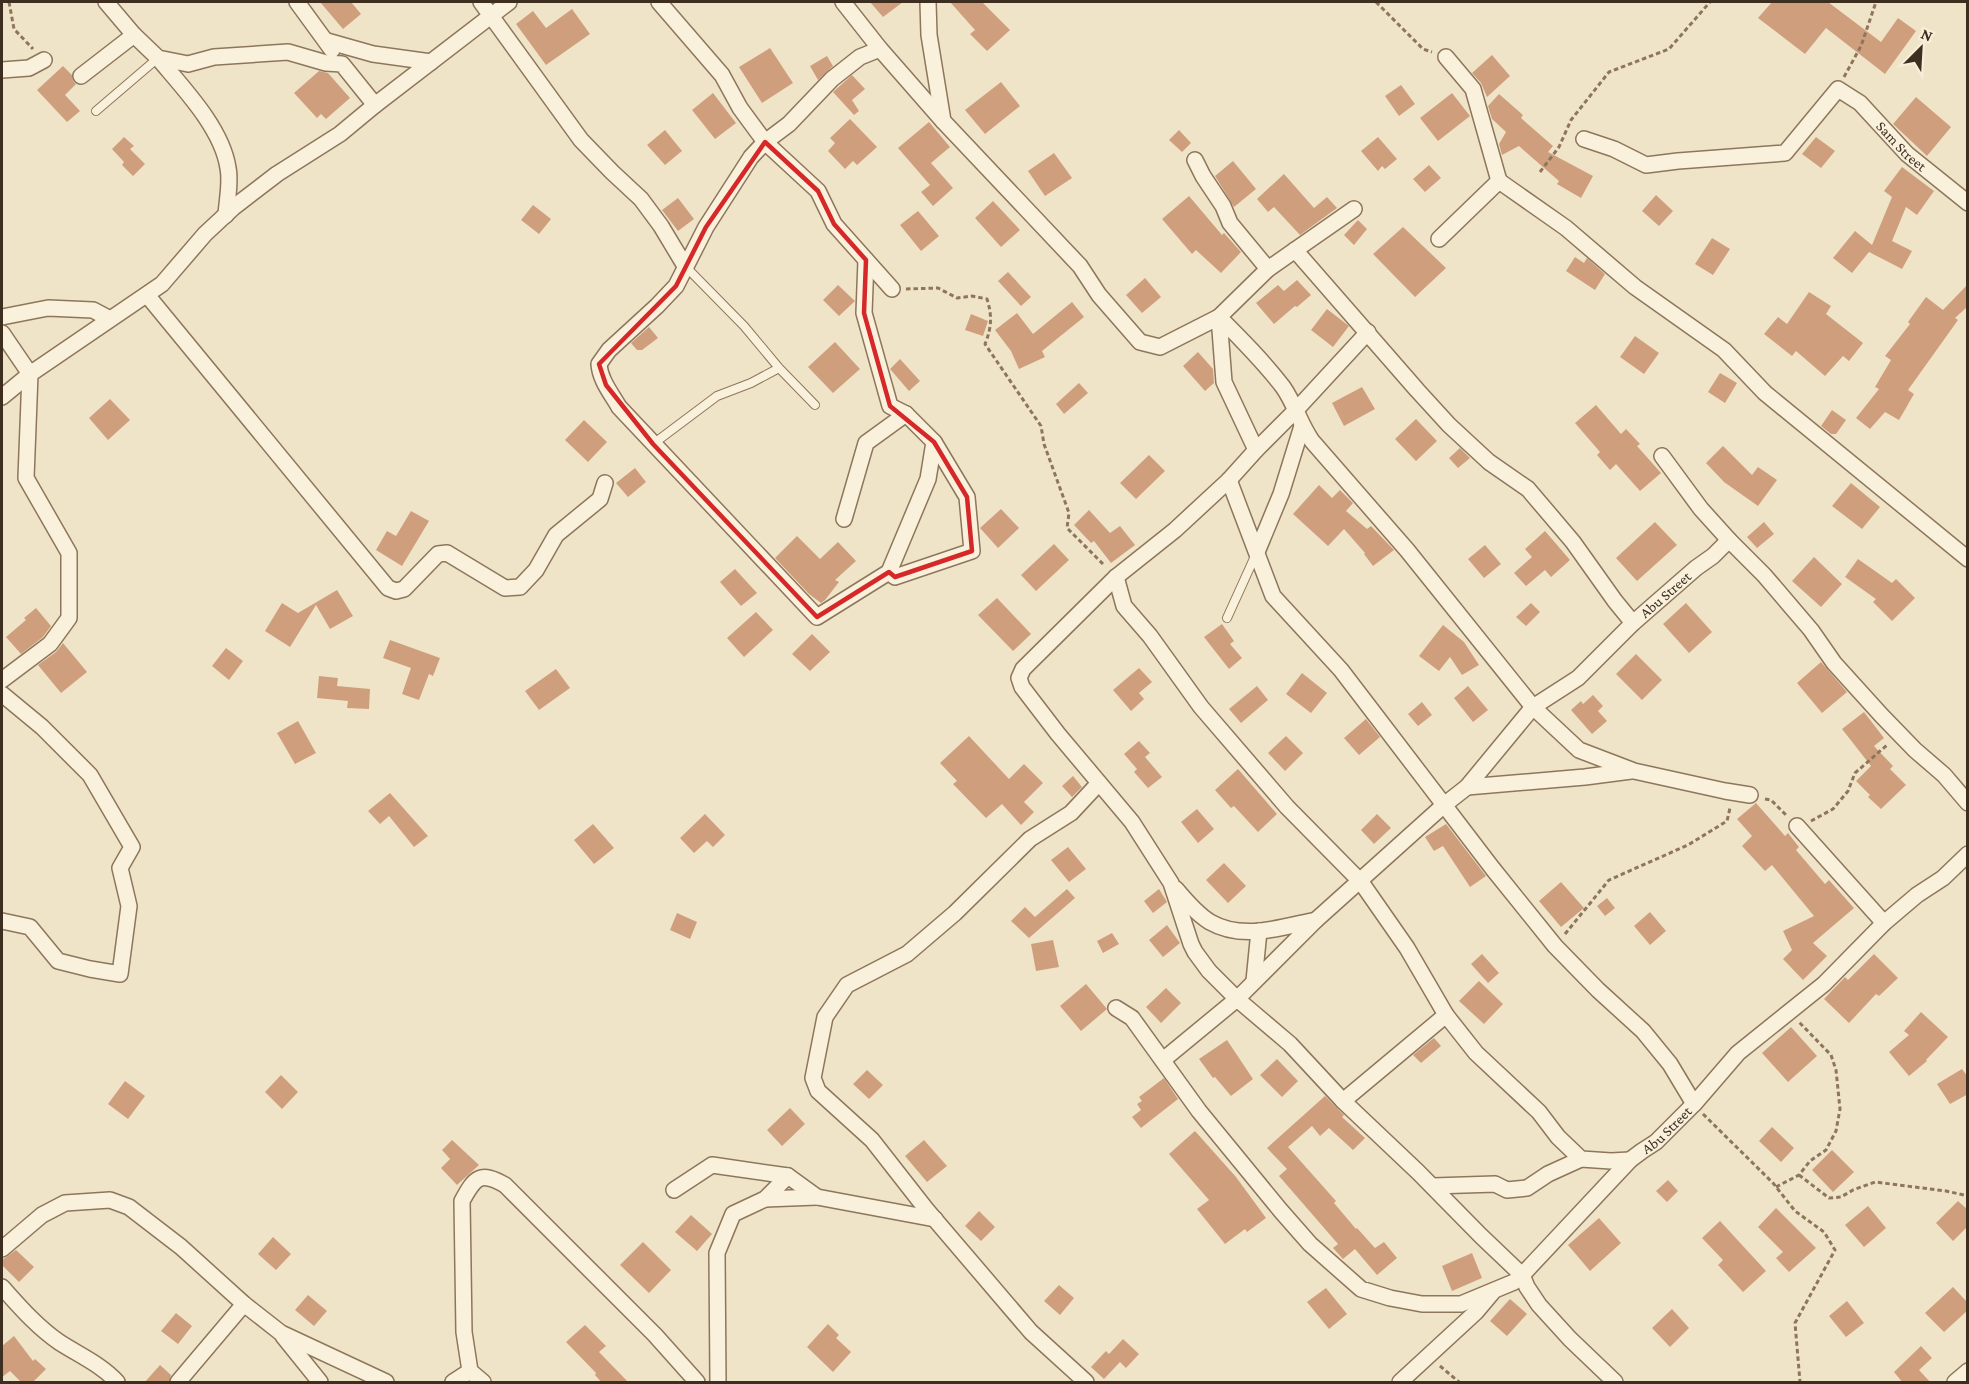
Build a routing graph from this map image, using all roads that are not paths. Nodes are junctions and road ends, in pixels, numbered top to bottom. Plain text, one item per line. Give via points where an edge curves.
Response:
1 (106, 2) edge
2 (297, 2) edge
3 (481, 2) edge
4 (508, 2) edge
5 (659, 2) edge
6 (843, 2) edge
7 (928, 2) edge
8 (491, 16) junction
9 (134, 35) junction
10 (327, 41) junction
11 (880, 49) junction
12 (1446, 57) road end
13 (158, 58) junction
14 (44, 60) dead end
15 (431, 62) junction
16 (342, 64) junction
17 (2, 70) edge
18 (81, 76) dead end
19 (375, 105) junction
20 (96, 111) dead end
21 (943, 121) junction
22 (1584, 139) dead end
23 (765, 142) junction
24 (1195, 160) dead end
25 (1499, 181) junction
26 (1968, 203) edge
27 (1354, 208) dead end
28 (226, 215) junction
29 (1439, 239) dead end
30 (1295, 250) junction
31 (866, 260) junction
32 (685, 266) junction
33 (1268, 269) junction
34 (892, 289) road end
35 (147, 295) junction
36 (2, 317) edge
37 (1219, 317) junction
38 (110, 319) junction
39 (1368, 332) junction
40 (2, 333) edge
41 (779, 368) junction
42 (30, 374) junction
43 (2, 397) edge
44 (815, 405) dead end
45 (1296, 410) junction
46 (906, 414) junction
47 (1302, 426) junction
48 (934, 442) junction
49 (653, 444) junction
50 (1256, 450) junction
51 (1662, 456) dead end
52 (1229, 480) junction
53 (605, 483) dead end
54 (844, 519) dead end
55 (1729, 540) junction
56 (1257, 552) junction
57 (1968, 559) edge
58 (889, 572) junction
59 (1116, 578) junction
60 (1227, 618) dead end
61 (1633, 623) junction
62 (2, 680) edge
63 (2, 694) edge
64 (1533, 707) junction
65 (1634, 771) junction
66 (1099, 783) junction
67 (1467, 787) junction
68 (1750, 795) road end
69 (1968, 803) edge
70 (1444, 805) junction
71 (1797, 826) road end
72 (1968, 854) edge
73 (1360, 882) junction
74 (1171, 883) junction
75 (1316, 920) junction
76 (2, 921) edge
77 (1884, 923) junction
78 (1259, 931) junction
79 (1254, 981) junction
80 (1237, 999) junction
81 (1116, 1008) dead end
82 (1446, 1015) junction
83 (1163, 1060) junction
84 (1343, 1101) junction
85 (1694, 1104) junction
86 (1581, 1159) junction
87 (1630, 1160) junction
88 (788, 1176) junction
89 (1432, 1186) junction
90 (674, 1190) dead end
91 (817, 1197) junction
92 (765, 1199) junction
93 (935, 1219) junction
94 (2, 1249) edge
95 (1522, 1275) junction
96 (2, 1287) edge
97 (1496, 1288) junction
98 (244, 1305) junction
99 (281, 1333) junction
100 (470, 1371) junction
101 (117, 1383) edge
102 (178, 1383) edge
103 (321, 1383) edge
104 (386, 1383) edge
105 (453, 1383) edge
106 (483, 1383) edge
107 (697, 1383) edge
108 (718, 1383) edge
109 (1086, 1383) edge
110 (1400, 1383) edge
111 (1615, 1383) edge

1 - 9 street
2 - 10 street
3 - 8 street
4 - 8 street
5 - 23 street via 722,75
6 - 11 street
7 - 21 street via 929,35
8 - 15 street
8 - 32 street via 581,140 641,199
9 - 13 street
9 - 18 street
10 - 15 street via 373,54
10 - 16 street
11 - 21 street
11 - 23 street via 860,57
12 - 25 street via 1473,89
13 - 16 street via 188,64 214,57 288,52
13 - 20 lane
13 - 28 street via 199,108 220,143 229,169
14 - 17 street via 29,68
15 - 19 street
16 - 19 street
19 - 28 street
21 - 37 street via 1080,266 1099,295 1140,342 1160,347
22 - 26 street, Sam Street via 1646,165 1785,153 1838,89 1860,103 1907,154
23 - 31 street via 818,191 834,224
23 - 32 street via 751,157
24 - 33 street via 1230,224
25 - 29 street
25 - 57 street via 1566,228 1635,287 1724,350 1765,393
27 - 30 street
28 - 35 street
30 - 33 street
30 - 39 street, Abu Street
31 - 34 street
31 - 46 street via 864,313 875,357 890,406
32 - 41 lane
32 - 49 street via 676,286 599,364 619,407
33 - 37 street
35 - 38 street
35 - 53 street via 388,588 404,589 438,554 447,553 505,588 520,587 536,570 556,535 600,499
36 - 38 street via 48,308 93,310
37 - 45 street via 1284,388
37 - 50 street via 1224,382
38 - 42 street
39 - 45 street
39 - 61 street, Abu Street via 1449,425 1489,462 1528,489 1574,542
40 - 42 street
41 - 44 lane
41 - 49 lane via 751,384 717,396
42 - 43 street
42 - 62 street via 26,478 69,554 69,618 50,644
45 - 47 street
45 - 50 street
46 - 48 street
46 - 54 street via 866,443
47 - 56 street via 1281,494
47 - 64 street
48 - 58 street via 928,479
48 - 58 street via 967,497 972,551 895,577
49 - 58 street via 817,617
50 - 52 street
51 - 55 street
52 - 56 street
52 - 59 street
55 - 61 street, Abu Street
55 - 69 street via 1764,575 1882,716 1944,774
56 - 60 lane
56 - 70 street via 1273,596 1341,670
59 - 66 street via 1023,669 1019,678 1036,706
59 - 73 street via 1124,606 1201,707 1287,807
61 - 64 street via 1578,678
63 - 76 street via 90,775 132,847 120,868 129,906 120,974 58,961 30,927
64 - 65 street via 1578,750
64 - 67 street
65 - 67 street
65 - 68 street
66 - 74 street via 1132,822
66 - 93 street via 1071,813 1030,839 956,913 907,954 847,985 825,1017 813,1078 819,1091 872,1140
67 - 70 street
70 - 73 street
70 - 85 street via 1555,946 1643,1031 1670,1064
71 - 77 street
72 - 77 street, Abu Street
73 - 75 street
73 - 82 street via 1407,948
74 - 78 street via 1211,922 1245,933
74 - 80 street via 1195,952
75 - 78 street
75 - 79 street
77 - 85 street, Abu Street via 1824,984 1738,1053
78 - 79 street
79 - 80 street
80 - 83 street
80 - 84 street via 1290,1044
81 - 83 street, Abu Street via 1132,1018
82 - 84 street
82 - 86 street via 1476,1053 1539,1112
83 - 97 street, Abu Street via 1199,1111 1281,1211 1310,1244 1361,1289 1422,1304 1461,1304
84 - 89 street
85 - 87 street, Abu Street via 1656,1142
86 - 87 street
86 - 89 street via 1527,1188 1507,1190 1495,1184
87 - 95 street, Abu Street
88 - 90 street via 712,1165
88 - 91 street
88 - 92 street
89 - 95 street
91 - 92 street
91 - 93 street
92 - 108 street via 733,1214 717,1253
93 - 109 street via 1031,1332
94 - 98 street via 42,1215 65,1203 110,1200 129,1207 181,1247
95 - 97 street, Abu Street
95 - 111 street via 1539,1305
96 - 101 street via 57,1341
97 - 110 street
98 - 99 street
98 - 102 street
99 - 103 street
99 - 104 street
100 - 105 street
100 - 106 street
100 - 107 street via 464,1332 462,1202 470,1186 480,1178 490,1177 514,1193 655,1335

